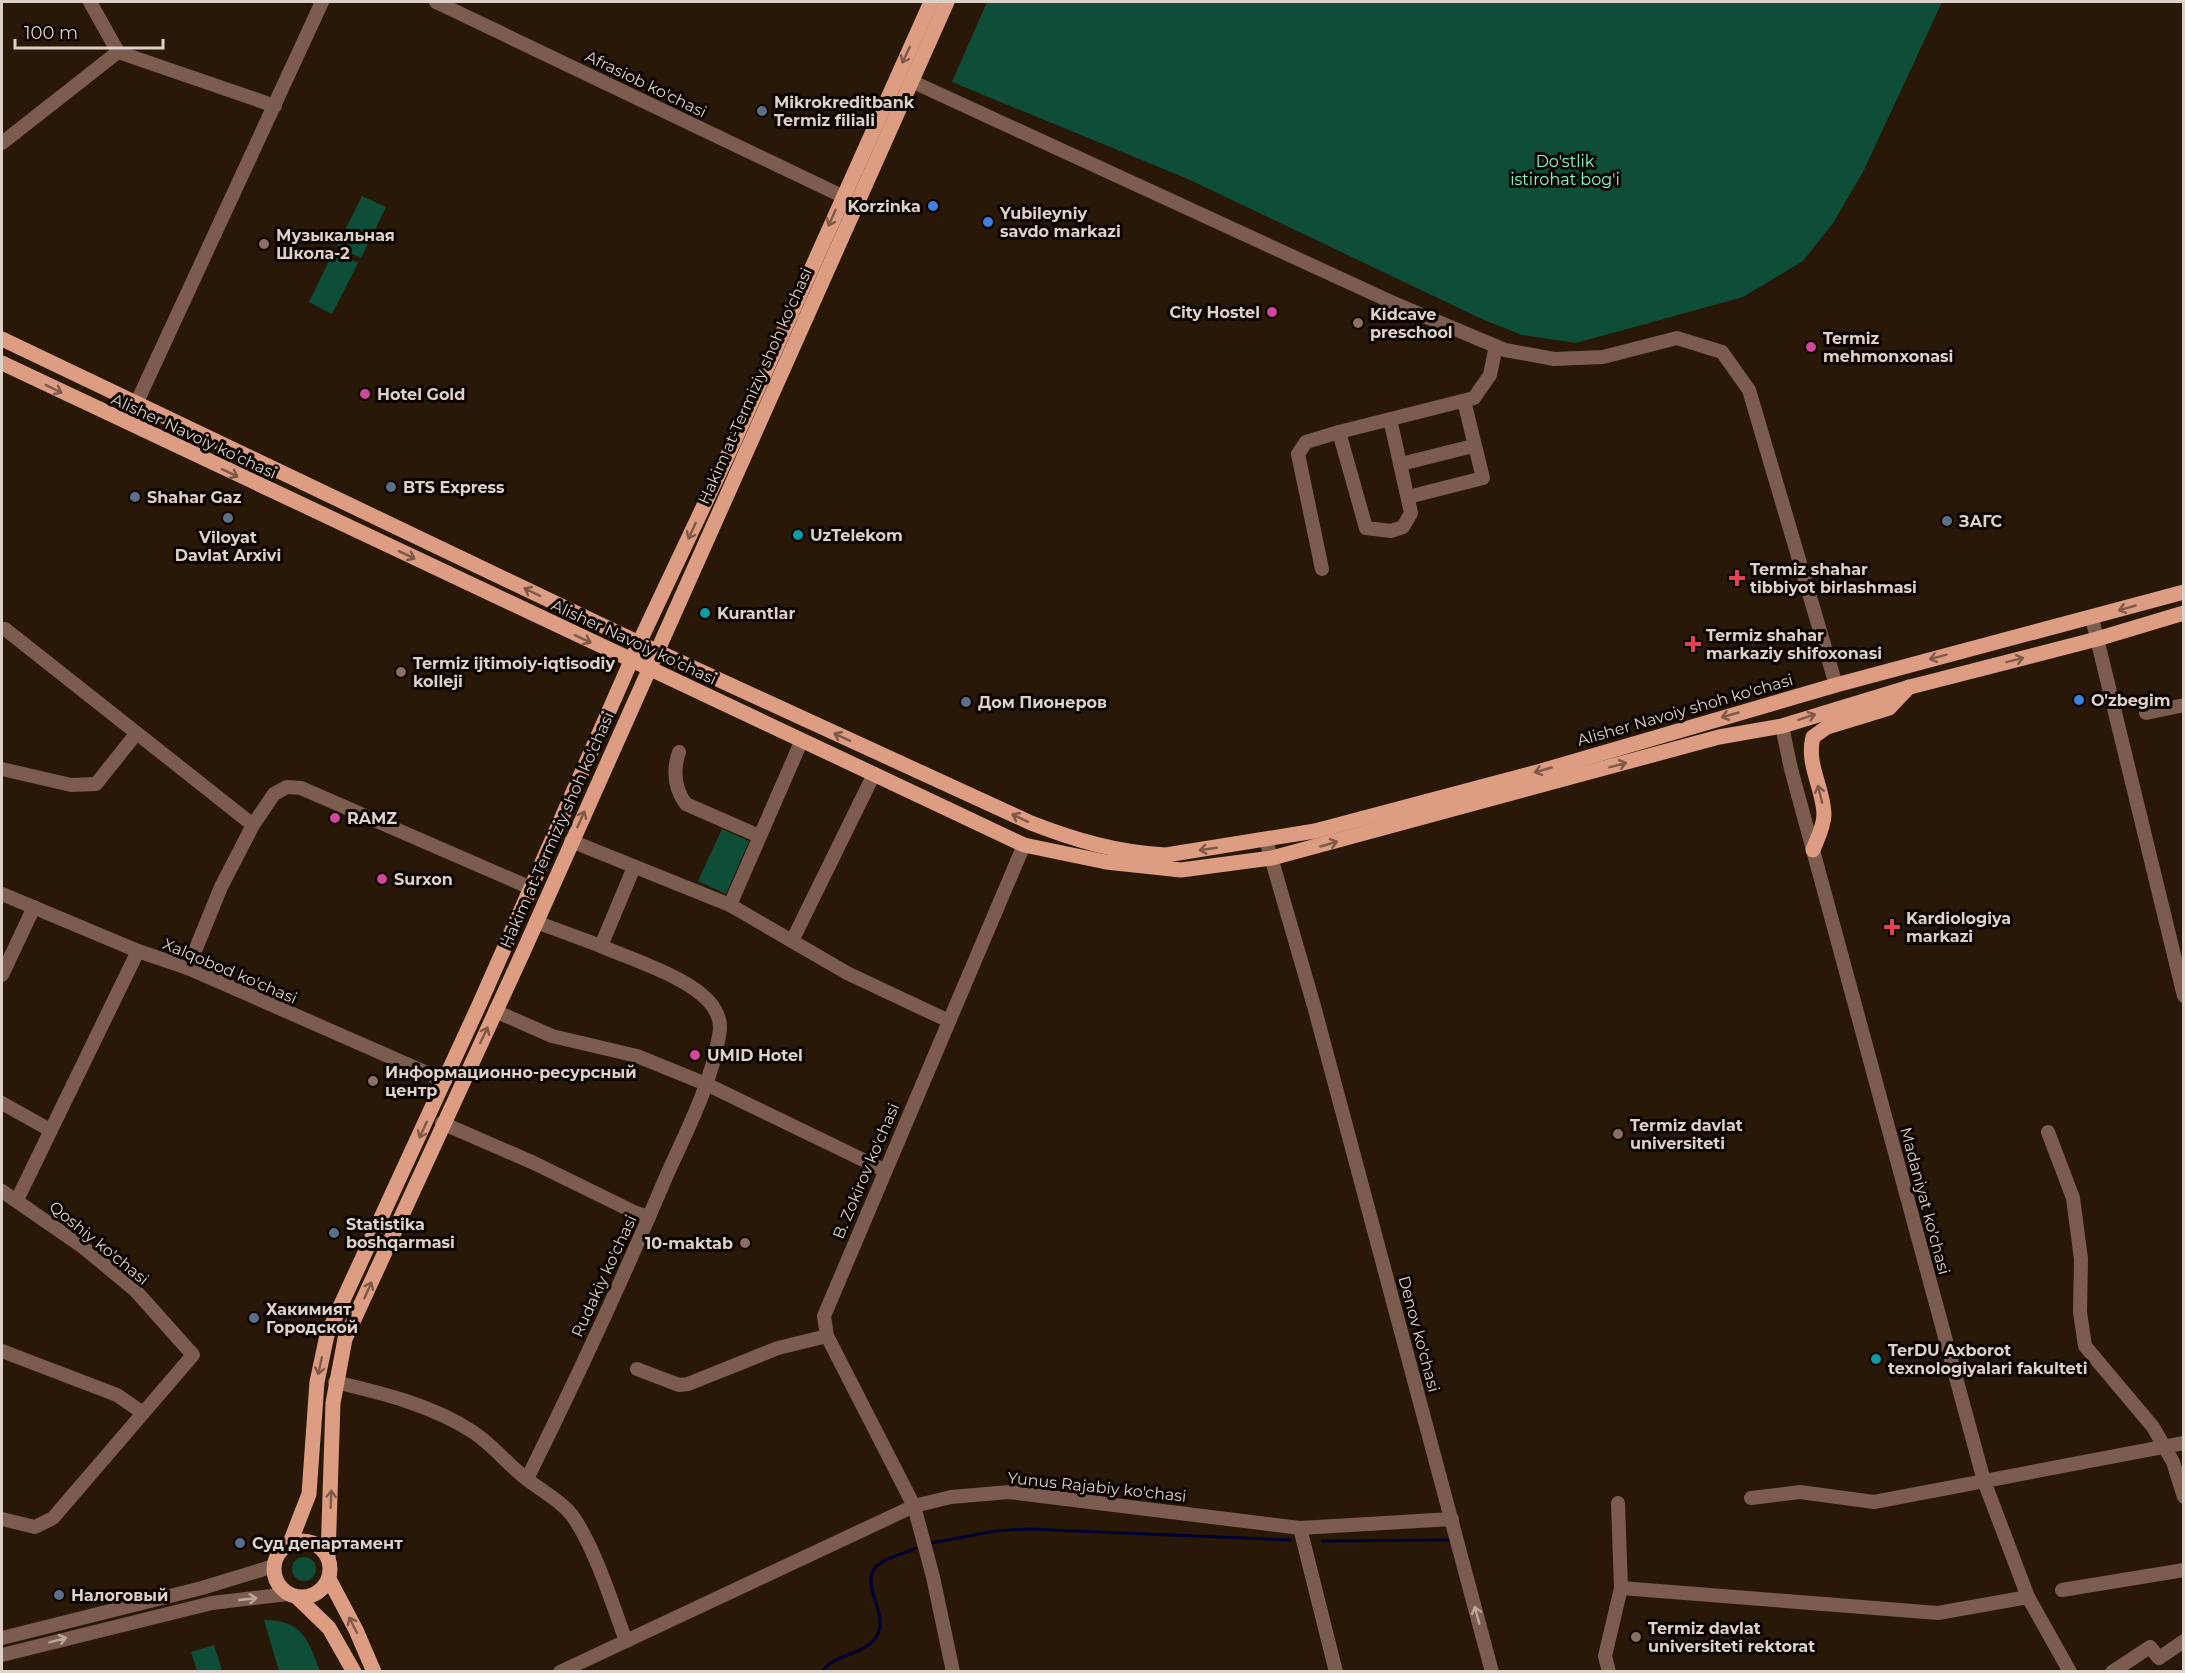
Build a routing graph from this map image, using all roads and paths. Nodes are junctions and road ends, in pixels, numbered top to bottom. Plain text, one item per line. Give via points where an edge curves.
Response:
1 (90, 2) edge
2 (322, 2) edge
3 (436, 2) edge
4 (931, 2) edge
5 (947, 2) edge
6 (118, 52) junction
7 (911, 81) junction
8 (275, 106) junction
9 (2, 143) edge
10 (842, 196) junction
11 (2, 339) edge
12 (1496, 346) junction
13 (2, 363) edge
14 (1464, 400) junction
15 (137, 402) junction
16 (1390, 419) junction
17 (1339, 432) junction
18 (1473, 446) junction
19 (1401, 464) junction
20 (1408, 497) junction
21 (385, 521) junction
22 (377, 540) junction
23 (1322, 569) dead end
24 (2184, 592) edge
25 (2184, 613) edge
26 (2092, 618) junction
27 (5, 629) dead end
28 (2097, 639) junction
29 (639, 643) junction
30 (656, 651) junction
31 (632, 662) junction
32 (649, 669) junction
33 (1836, 685) junction
34 (1910, 687) junction
35 (1773, 703) junction
36 (2184, 705) edge
37 (1843, 706) junction
38 (2146, 713) dead end
39 (1780, 726) junction
40 (136, 734) junction
41 (801, 742) junction
42 (679, 752) dead end
43 (2, 769) edge
44 (874, 774) junction
45 (253, 825) junction
46 (759, 836) junction
47 (1266, 840) junction
48 (571, 841) junction
49 (1024, 845) junction
50 (1813, 850) junction
51 (1272, 858) junction
52 (634, 867) junction
53 (531, 888) junction
54 (2, 894) edge
55 (730, 905) junction
56 (34, 908) junction
57 (536, 922) junction
58 (793, 939) junction
59 (601, 946) junction
60 (138, 951) junction
61 (188, 968) junction
62 (2, 975) edge
63 (2184, 996) edge
64 (495, 1011) junction
65 (949, 1021) junction
66 (445, 1081) junction
67 (706, 1084) junction
68 (2, 1102) edge
69 (442, 1123) junction
70 (50, 1130) junction
71 (2048, 1132) dead end
72 (885, 1170) junction
73 (2, 1191) edge
74 (17, 1200) junction
75 (649, 1217) junction
76 (827, 1336) junction
77 (2, 1351) edge
78 (637, 1369) dead end
79 (336, 1382) junction
80 (143, 1413) junction
81 (2184, 1443) edge
82 (2166, 1449) junction
83 (527, 1479) junction
84 (1984, 1481) junction
85 (2184, 1497) edge
86 (1751, 1498) dead end
87 (1618, 1503) dead end
88 (914, 1506) junction
89 (2, 1519) edge
90 (1452, 1519) junction
91 (1300, 1528) junction
92 (290, 1543) junction
93 (328, 1557) junction
94 (274, 1566) junction
95 (2184, 1570) edge
96 (329, 1579) junction
97 (1621, 1588) junction
98 (2062, 1590) dead end
99 (293, 1596) junction
100 (2028, 1597) junction
101 (2, 1638) edge
102 (626, 1641) junction
103 (2184, 1641) edge
104 (2, 1655) edge
105 (354, 1671) edge
106 (374, 1671) edge
107 (560, 1671) edge
108 (953, 1671) edge
109 (1336, 1671) edge
110 (1492, 1671) edge
111 (1609, 1671) edge
112 (2070, 1671) edge
113 (2112, 1671) edge

1 - 6 street
2 - 8 street
3 - 10 street, Afrasiob ko'chasi
4 -> 10 main road, Hakim at-Termiziy shoh ko'chasi
5 - 7 main road, Hakim at-Termiziy shoh ko'chasi
6 - 8 street
6 - 9 street
7 - 12 street via 1398,305
7 - 30 main road, Hakim at-Termiziy shoh ko'chasi
8 - 15 street
10 -> 29 main road, Hakim at-Termiziy shoh ko'chasi via 732,446
11 - 15 main road, Alisher Navoiy ko’chasi
12 - 14 street via 1490,375 1474,398
12 - 33 street via 1554,359 1603,357 1677,338 1722,352 1749,390
13 -> 22 main road, Alisher Navoiy ko’chasi
14 - 16 street
14 - 18 street
15 - 21 main road, Alisher Navoiy ko’chasi
16 - 17 street
16 - 19 street
17 - 20 street via 1366,528 1391,531 1402,527 1412,513
17 - 23 street via 1306,442 1298,454
18 - 19 street
18 - 20 street via 1483,478
19 - 20 street
21 - 22 main road
29 -> 21 main road, Alisher Navoiy ko’chasi
22 -> 31 main road, Alisher Navoiy ko’chasi
24 -> 26 main road, Alisher Navoiy shoh ko'chasi
25 - 28 main road, Alisher Navoiy shoh ko'chasi
26 - 28 street
26 -> 33 main road, Alisher Navoiy shoh ko'chasi
27 - 40 street
34 -> 28 main road, Alisher Navoiy shoh ko'chasi
28 - 63 street
29 - 30 main road, Alisher Navoiy ko’chasi
29 - 31 main road, Hakim at-Termiziy shoh ko'chasi
30 - 32 main road, Hakim at-Termiziy shoh ko'chasi
47 -> 30 main road, Alisher Navoiy ko’chasi via 1166,855 1075,840 1023,820
31 - 32 main road, Alisher Navoiy ko’chasi
31 - 53 main road, Hakim at-Termiziy shoh ko'chasi
32 - 41 main road, Alisher Navoiy ko’chasi
48 -> 32 main road, Hakim at-Termiziy shoh ko'chasi
33 - 35 main road, Alisher Navoiy shoh ko'chasi
33 - 37 main road via 1845,694
34 - 37 main road, Alisher Navoiy shoh ko'chasi
50 -> 34 main road via 1824,815 1812,763 1813,737 1827,727 1889,708
35 - 39 main road via 1768,715 1773,724
35 -> 47 main road, Alisher Navoiy shoh ko'chasi via 1541,771 1315,831
36 - 38 street
39 -> 37 main road, Alisher Navoiy shoh ko'chasi
39 - 50 street, Madaniyat ko'chasi
51 -> 39 main road, Alisher Navoiy shoh ko'chasi via 1719,737
40 - 43 street via 96,784 71,785
40 - 45 street
41 - 44 main road, Alisher Navoiy ko’chasi
41 - 46 street
42 - 46 street via 673,768 686,804
44 - 49 main road, Alisher Navoiy ko’chasi
44 - 58 street
45 - 53 street via 274,794 287,787 302,788
45 - 61 street via 221,887
46 - 55 street
47 - 51 street, Denov ko'chasi
48 - 52 street
48 - 57 main road, Hakim at-Termiziy shoh ko'chasi
49 - 51 main road, Alisher Navoiy ko’chasi via 1106,862 1181,870
49 - 65 street, B. Zokirov ko'chasi
50 - 84 street, Madaniyat ko'chasi
51 - 90 street, Denov ko'chasi
52 - 55 street
52 - 59 street
53 - 66 main road, Hakim at-Termiziy shoh ko'chasi
54 - 56 street, Xalqobod ko'chasi
55 - 58 street
56 - 60 street, Xalqobod ko'chasi
56 - 62 street
57 - 59 street, Rudakiy ko'chasi
57 - 64 main road, Hakim at-Termiziy shoh ko'chasi
58 - 65 street via 848,973
59 - 67 street, Rudakiy ko'chasi via 679,980 705,997 715,1010 720,1035
60 - 61 street, Xalqobod ko'chasi
60 - 70 street
61 - 66 street, Xalqobod ko'chasi
64 - 67 street via 552,1036 637,1056
69 -> 64 main road, Hakim at-Termiziy shoh ko'chasi
65 - 72 street, B. Zokirov ko'chasi
66 -> 92 main road, Hakim at-Termiziy shoh ko'chasi via 327,1335 317,1382 309,1494
67 - 72 street
67 - 75 street, Rudakiy ko'chasi
68 - 70 street
69 - 75 street
79 -> 69 main road, Hakim at-Termiziy shoh ko'chasi via 345,1339
70 - 74 street
71 - 82 street via 2073,1198 2081,1259 2080,1312 2085,1346 2153,1426
72 - 76 street, B. Zokirov ko'chasi via 827,1304
73 - 74 street, Qoshiy ko'chasi
74 - 80 street, Qoshiy ko'chasi via 135,1290 193,1355
75 - 83 street, Rudakiy ko'chasi
76 - 78 street via 778,1348 679,1385
76 - 88 street, B. Zokirov ko'chasi
77 - 80 street via 117,1395
79 - 83 street via 388,1395 447,1418 474,1433
93 -> 79 main road, Hakim at-Termiziy shoh ko'chasi
80 - 89 street via 53,1518 35,1527
81 - 82 street
82 - 84 street
82 - 85 street
83 - 102 street via 574,1518
84 - 86 street via 1874,1502 1800,1492
84 - 100 street, Madaniyat ko'chasi
87 - 97 street
88 - 91 street, Yunus Rajabiy ko'chasi via 951,1497 1009,1492
88 - 102 street, Yunus Rajabiy ko'chasi
88 - 108 street, B. Zokirov ko'chasi
90 - 91 street, Yunus Rajabiy ko'chasi
110 -> 90 street, Denov ko'chasi
91 - 109 street
92 - 93 main road via 308,1541
92 - 94 main road via 276,1557
93 - 96 main road
94 - 99 main road via 277,1582
94 - 101 street
95 - 98 street
96 - 99 main road via 317,1594
106 -> 96 main road
97 - 100 street via 1938,1613
97 - 111 street via 1605,1656
104 -> 99 street via 212,1603
99 - 105 main road via 329,1628
100 - 112 street, Madaniyat ko'chasi
102 - 107 street, Yunus Rajabiy ko'chasi
103 - 113 street via 2159,1658 2150,1647

